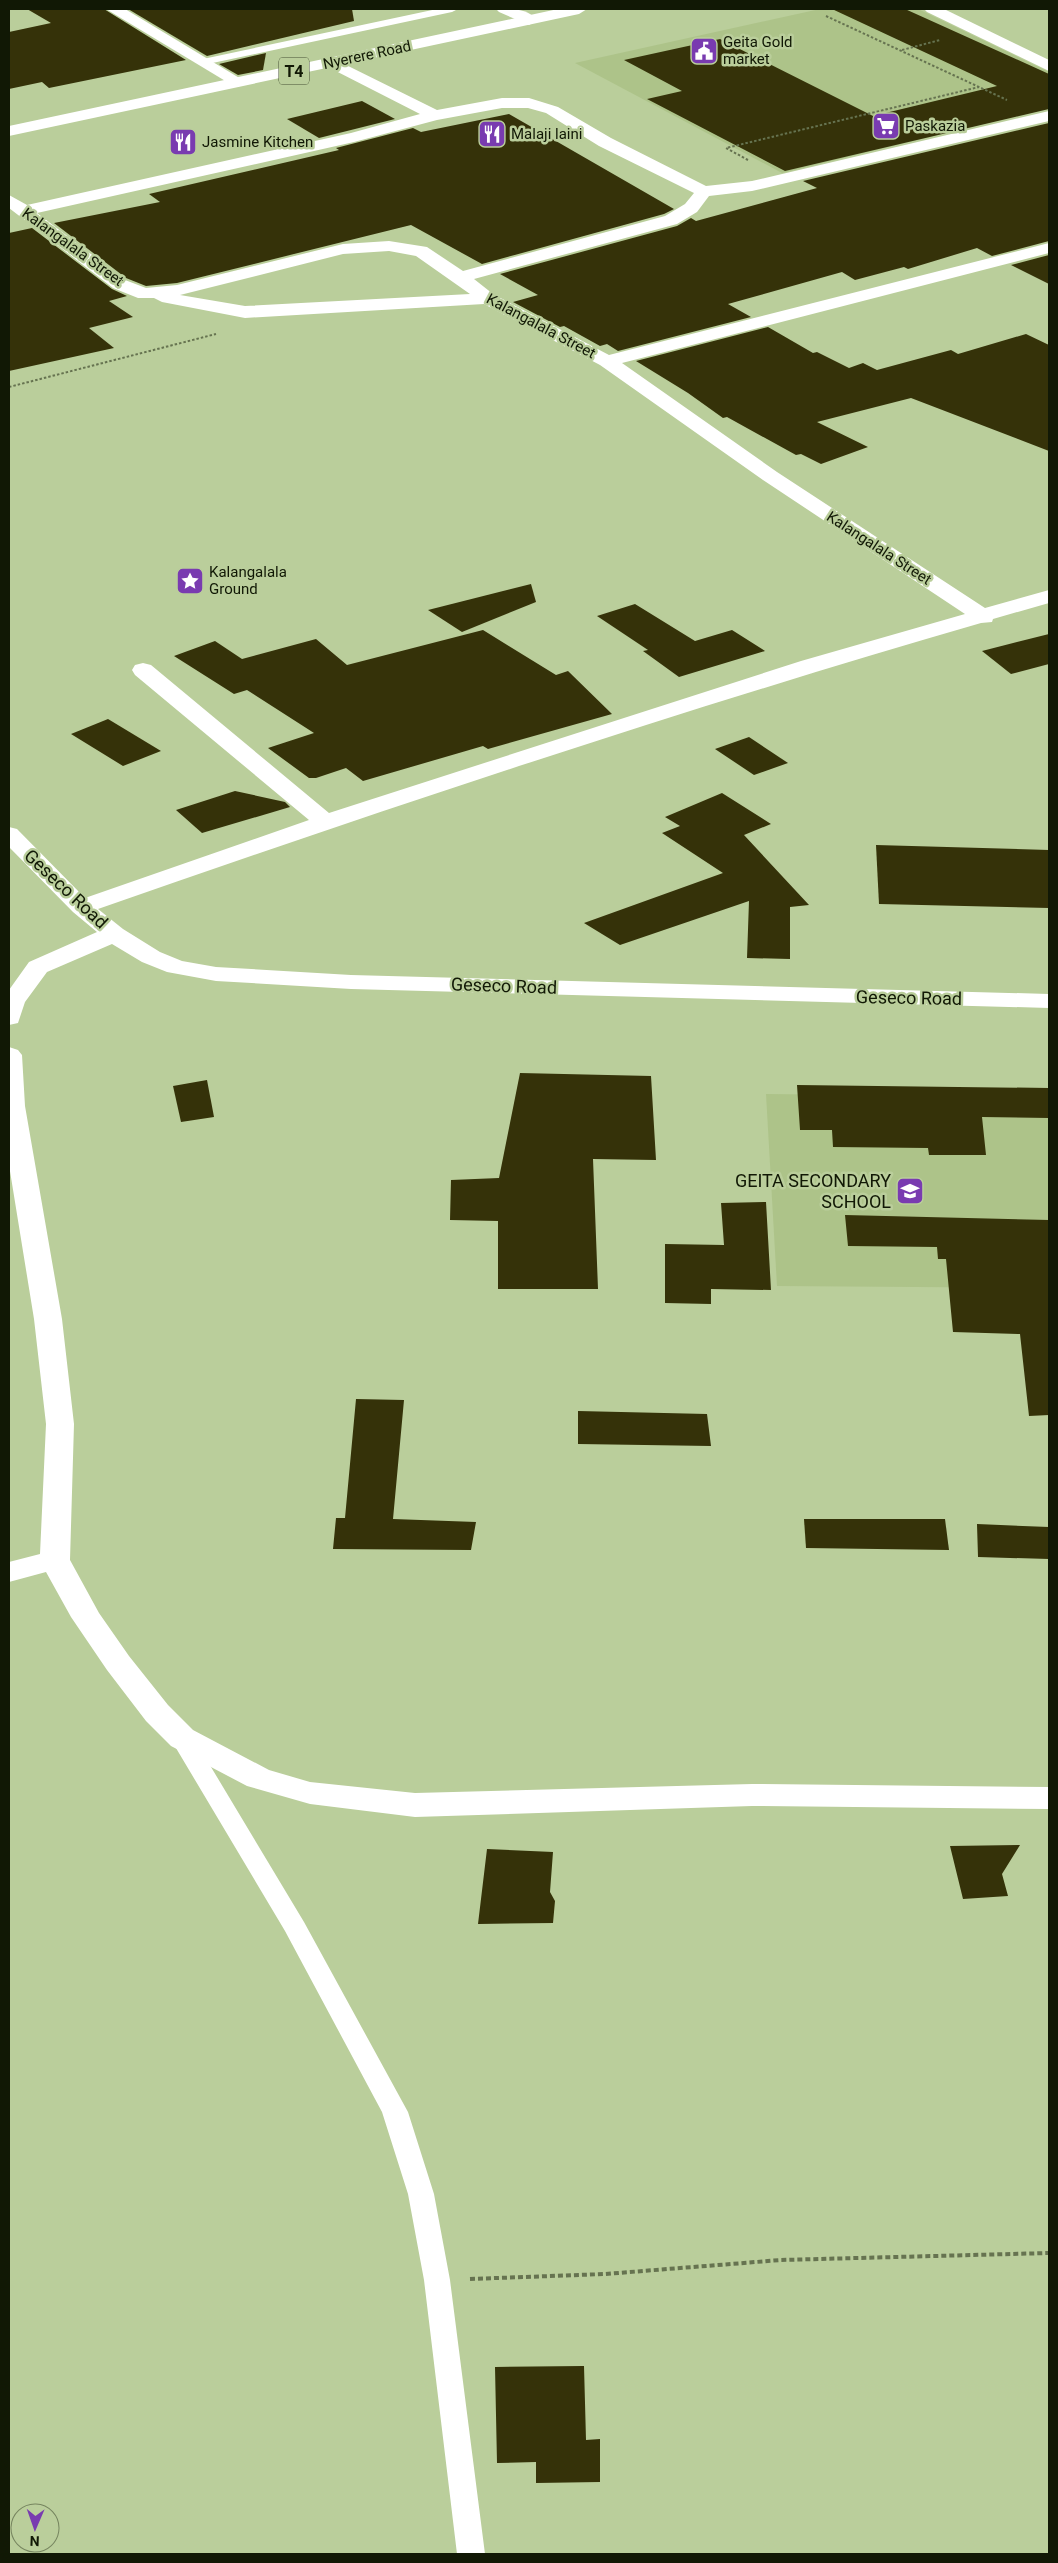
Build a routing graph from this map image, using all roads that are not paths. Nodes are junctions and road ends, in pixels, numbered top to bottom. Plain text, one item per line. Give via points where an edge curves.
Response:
1 (114, 9) edge
2 (452, 9) edge
3 (504, 9) edge
4 (579, 9) edge
5 (932, 9) edge
6 (529, 20) junction
7 (203, 62) junction
8 (332, 62) junction
9 (1049, 66) edge
10 (238, 82) junction
11 (435, 115) junction
12 (1046, 117) edge
13 (9, 131) edge
14 (704, 191) junction
15 (16, 206) edge
16 (1049, 248) edge
17 (460, 277) junction
18 (144, 294) junction
19 (487, 298) junction
20 (607, 361) junction
21 (1049, 596) edge
22 (984, 617) junction
23 (143, 670) dead end
24 (325, 822) junction
25 (9, 834) edge
26 (81, 907) junction
27 (114, 934) junction
28 (38, 967) junction
29 (9, 972) edge
30 (1049, 1001) edge
31 (9, 1018) edge
32 (9, 1055) edge
33 (55, 1560) junction
34 (9, 1572) edge
35 (182, 1738) junction
36 (1049, 1798) edge
37 (470, 2554) edge

1 - 7 main road
2 - 7 lane
3 - 6 main road
4 - 6 main road, Nyerere Road / T4
5 - 9 main road
6 - 8 main road, Nyerere Road / T4
7 - 10 main road
8 - 10 main road, Nyerere Road / T4
8 - 11 main road
10 - 13 main road, Nyerere Road / T4
11 - 14 main road via 502,103 529,102 552,110 605,142
11 - 15 main road via 354,137
12 - 14 main road via 781,179
14 - 17 main road via 691,208 671,220
15 - 18 main road, Kalangalala Street via 119,284
16 - 20 main road
17 - 18 main road, Kalangalala Street via 421,251 389,246 343,249 177,290
17 - 19 main road, Kalangalala Street
18 - 19 main road via 245,312
19 - 20 main road, Kalangalala Street
20 - 22 main road, Kalangalala Street via 770,476
21 - 22 main road
22 - 24 main road via 809,666
23 - 24 main road
24 - 26 main road
25 - 26 main road, Geseco Road
26 - 27 main road, Geseco Road
27 - 28 main road
27 - 30 main road, Geseco Road via 151,957 176,967 216,974 351,982
28 - 29 main road
28 - 31 main road via 13,1002
32 - 33 main road via 12,1106 48,1320 60,1424
33 - 34 main road
33 - 35 main road via 86,1617 118,1663 157,1713
35 - 36 main road via 258,1778 310,1793 373,1802 472,1805 636,1797 752,1796
35 - 37 lane via 295,1928 394,2112 422,2194 437,2280

